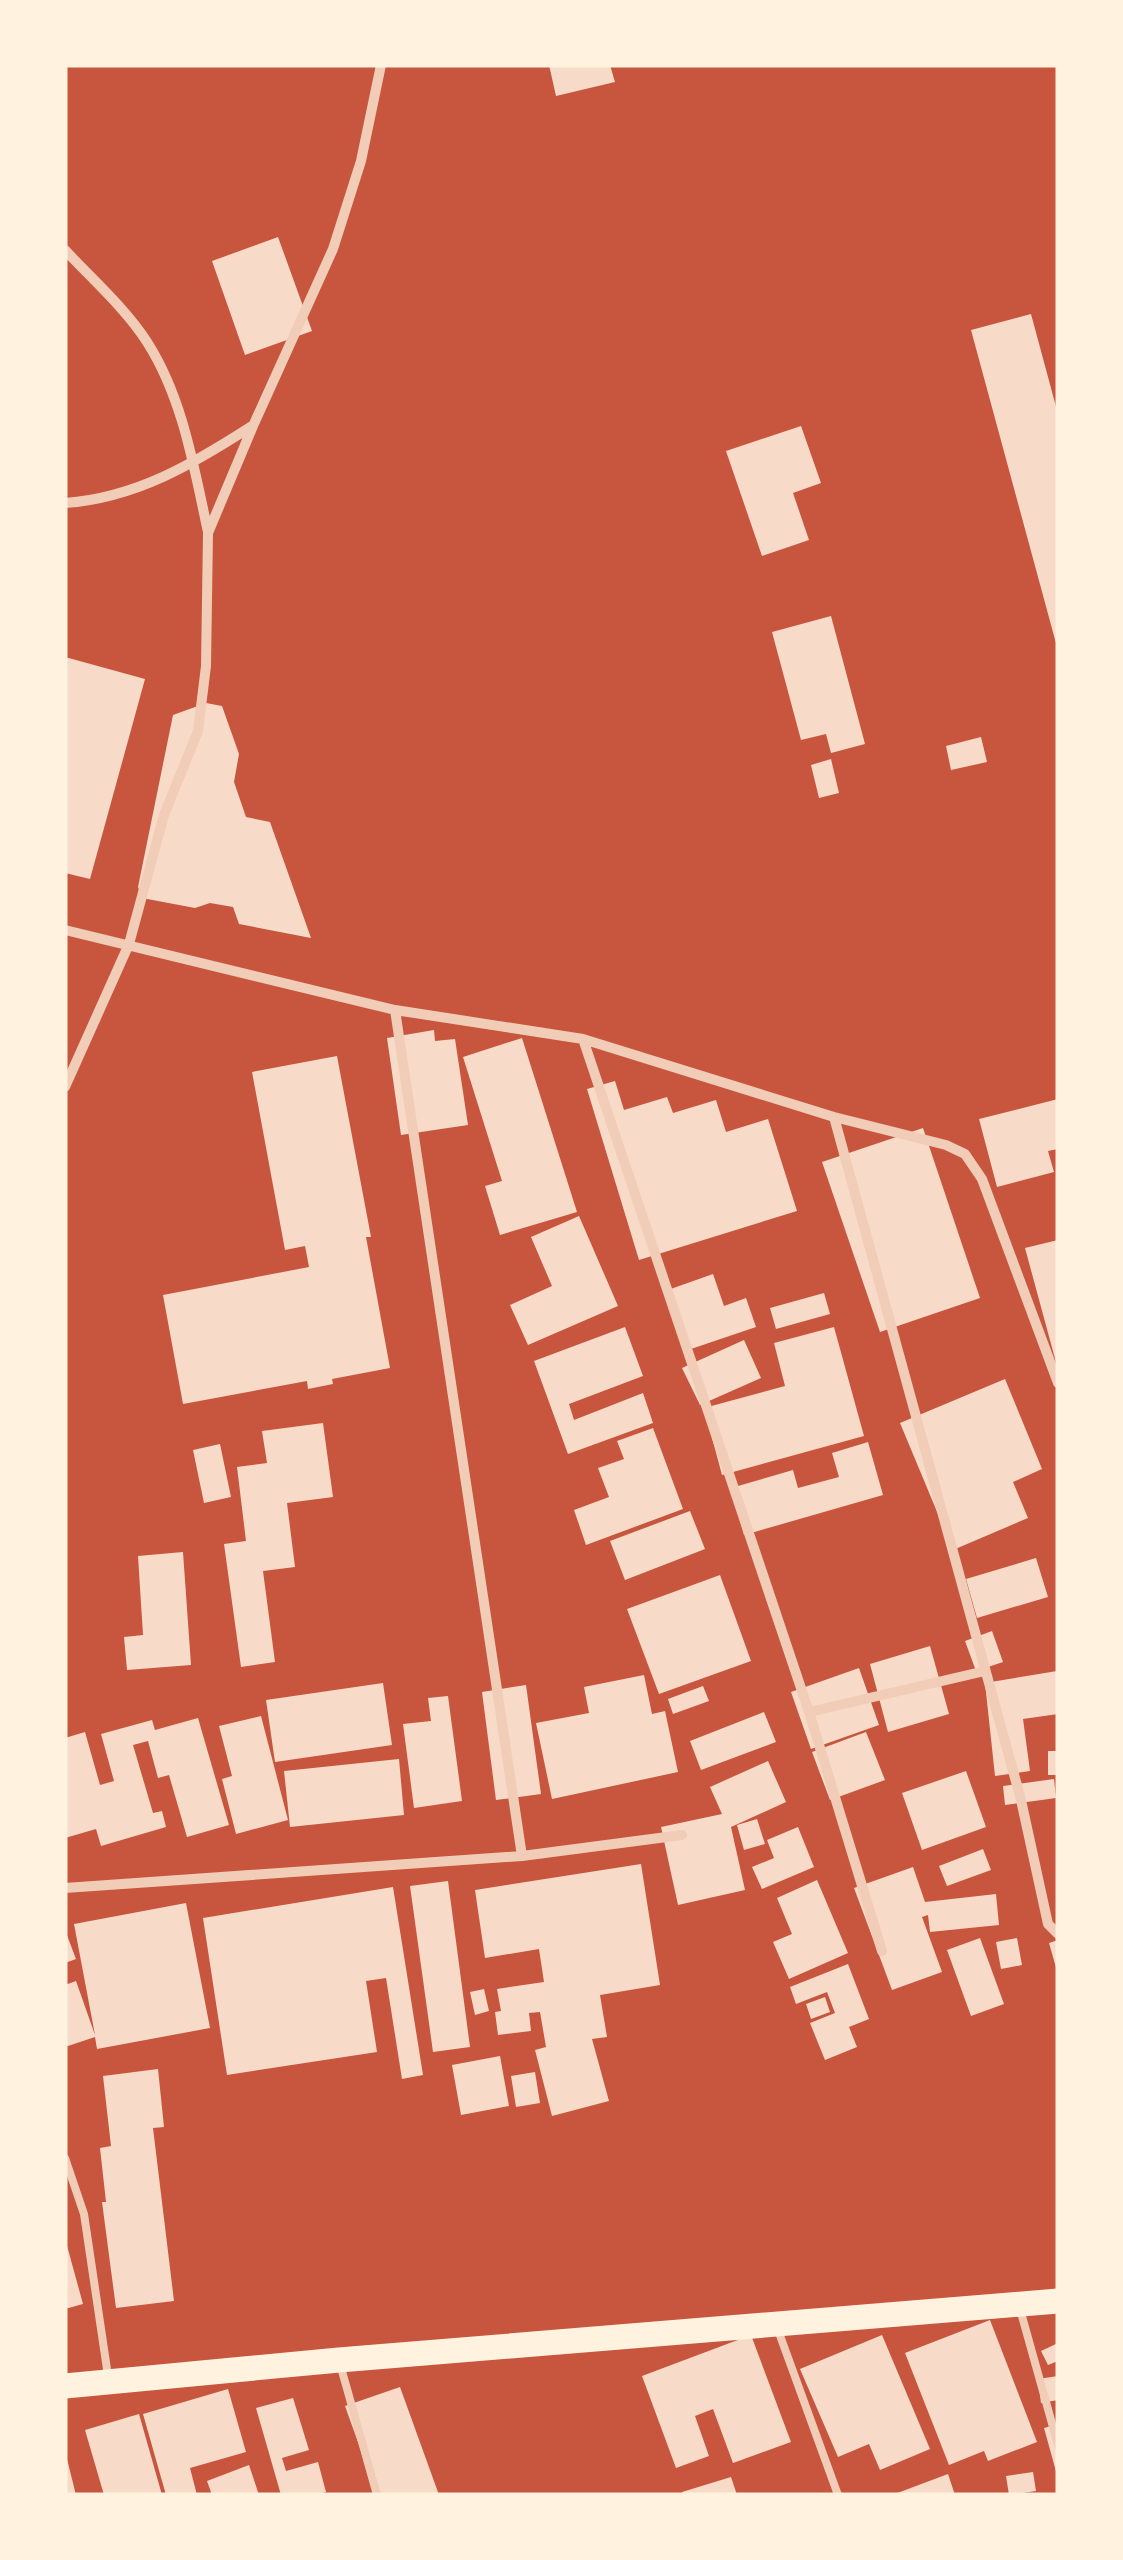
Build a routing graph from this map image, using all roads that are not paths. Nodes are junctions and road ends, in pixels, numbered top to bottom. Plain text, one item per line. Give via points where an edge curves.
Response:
1 (381, 65) edge
2 (65, 250) edge
3 (253, 426) junction
4 (193, 464) junction
5 (65, 503) edge
6 (208, 533) junction
7 (65, 930) edge
8 (129, 944) junction
9 (395, 1010) junction
10 (583, 1039) junction
11 (65, 1087) edge
12 (834, 1117) junction
13 (1058, 1383) edge
14 (985, 1671) junction
15 (809, 1712) junction
16 (682, 1835) dead end
17 (522, 1856) junction
18 (65, 1888) edge
19 (1058, 1934) edge
20 (882, 1951) dead end
21 (65, 2158) edge
22 (1058, 2301) edge
23 (1019, 2304) junction
24 (776, 2325) junction
25 (339, 2360) junction
26 (109, 2381) junction
27 (65, 2386) edge
28 (1058, 2445) edge
29 (377, 2495) edge
30 (838, 2495) edge

1 - 3 street via 362,161 333,249
2 - 4 street via 146,340 169,382
3 - 4 street
3 - 6 street
4 - 5 street via 144,487
4 - 6 street
6 - 8 street via 198,731 164,815
7 - 8 street
8 - 9 street
8 - 11 street
9 - 10 street
9 - 17 street
10 - 12 street
10 - 15 street
12 - 13 street via 966,1154
12 - 14 street
14 - 15 street
14 - 19 street via 1048,1924
15 - 20 street
16 - 17 street
17 - 18 street
21 - 26 lane via 84,2214
22 - 23 main road
23 - 24 main road
23 - 28 lane
24 - 25 main road
24 - 30 lane
25 - 26 main road
25 - 29 lane
26 - 27 main road

